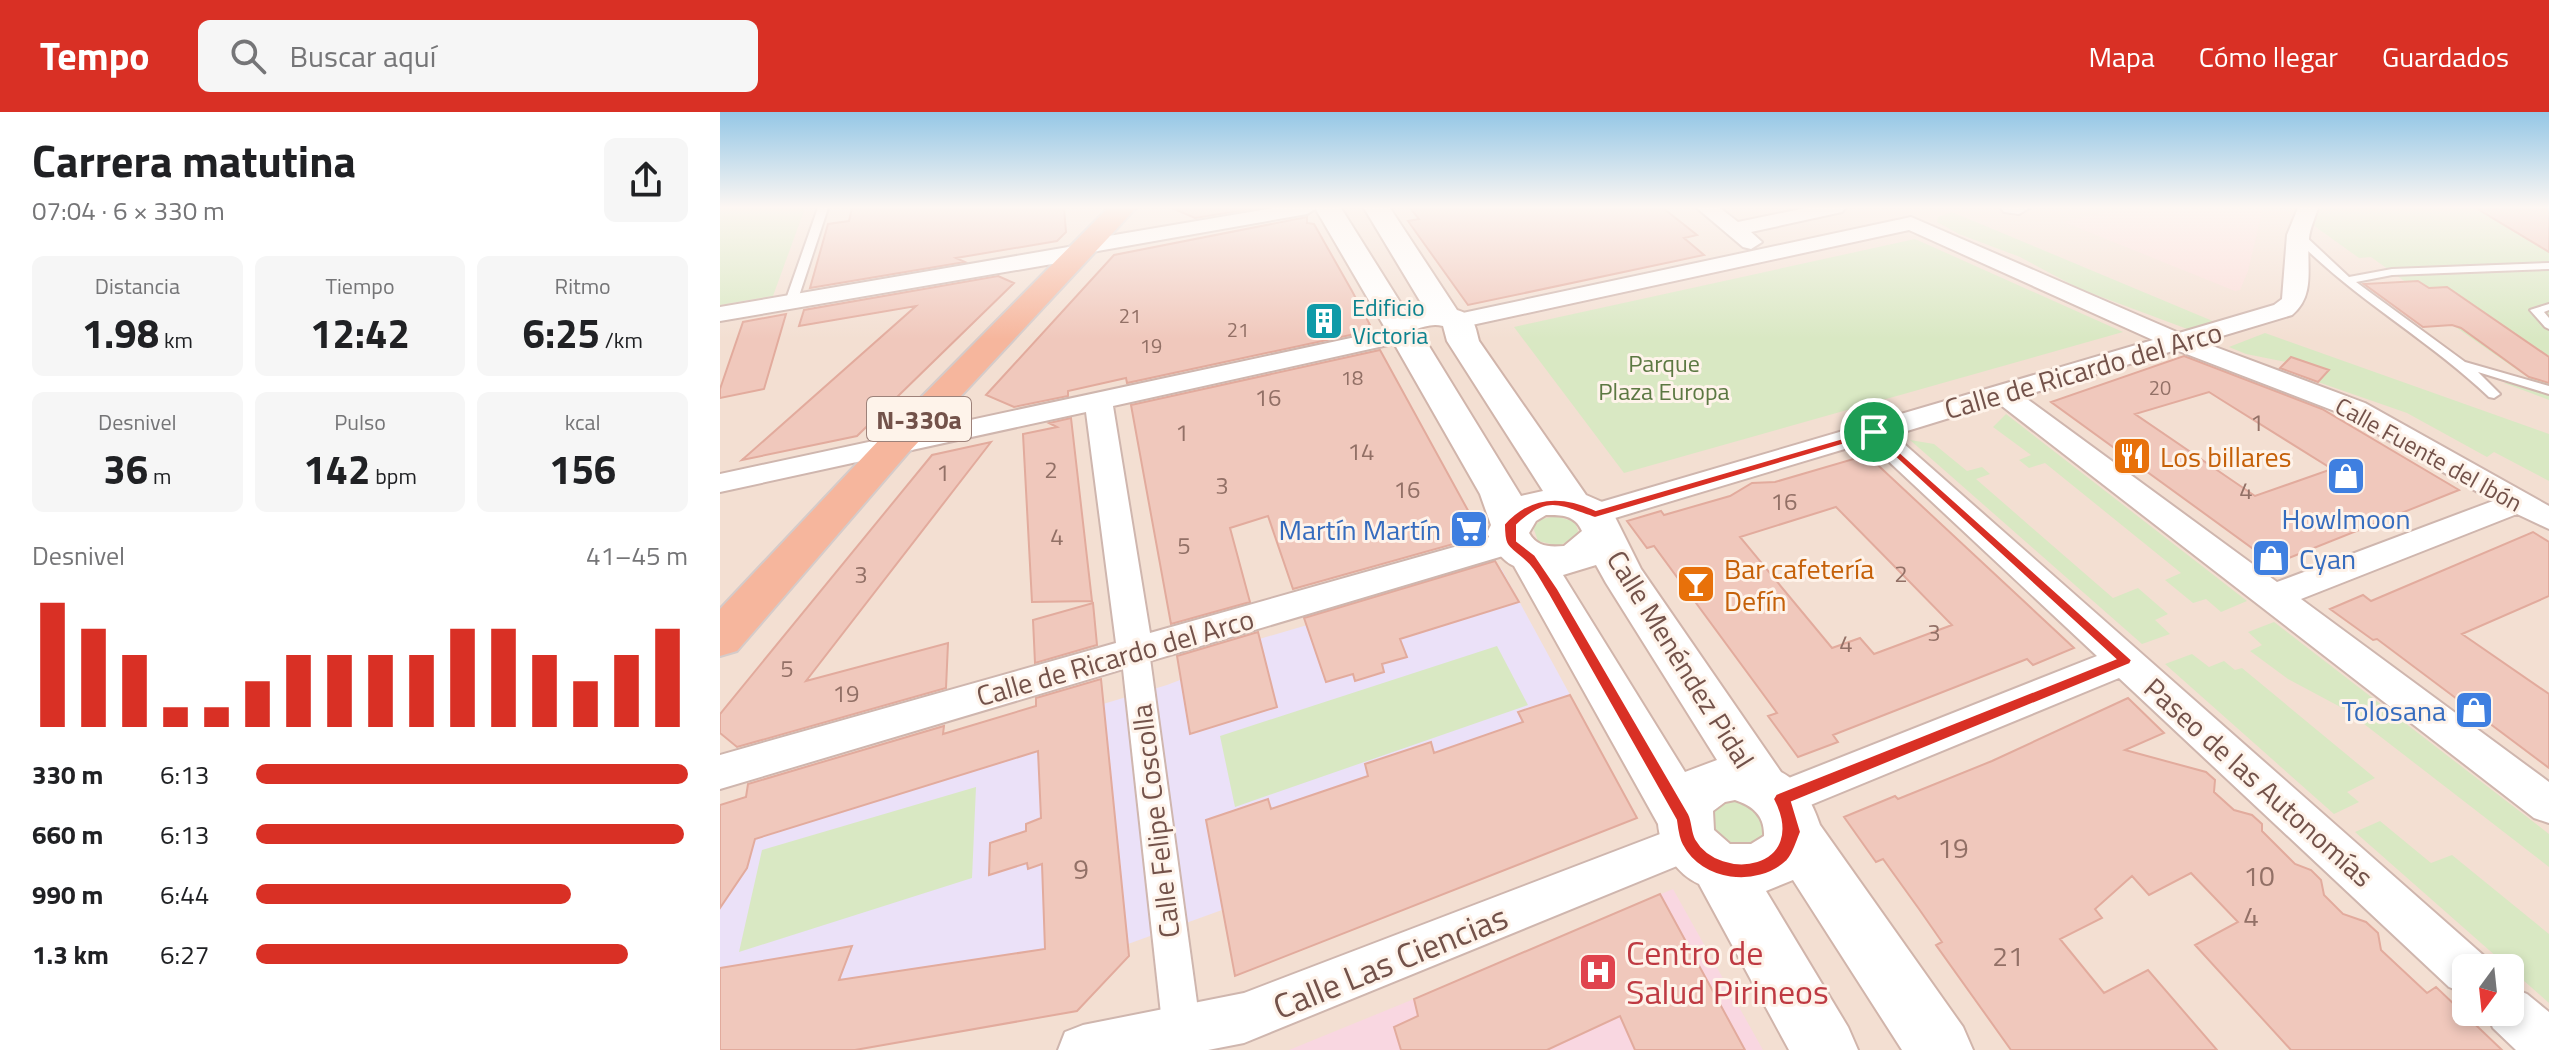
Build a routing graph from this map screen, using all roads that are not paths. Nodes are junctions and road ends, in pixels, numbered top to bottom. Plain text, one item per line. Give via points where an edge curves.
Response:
1 (808, 252) edge
2 (1014, 252) edge
3 (1080, 252) edge
4 (1354, 252) edge
5 (1406, 252) edge
6 (1764, 252) edge
7 (1777, 252) edge
8 (1976, 252) edge
9 (2297, 252) edge
10 (2313, 252) edge
11 (1767, 254) junction
12 (2549, 266) edge
13 (2346, 281) junction
14 (791, 302) junction
15 (2549, 307) edge
16 (720, 314) edge
17 (1454, 323) junction
18 (2549, 325) edge
19 (1403, 336) junction
20 (2178, 342) junction
21 (2458, 362) junction
22 (2549, 390) edge
23 (2003, 394) junction
24 (2494, 394) dead end
25 (1098, 401) junction
26 (1874, 432) junction
27 (894, 446) junction
28 (720, 483) edge
29 (2519, 502) junction
30 (1589, 516) junction
31 (2549, 519) edge
32 (1517, 541) junction
33 (2273, 597) junction
34 (726, 626) edge
35 (1135, 651) junction
36 (2125, 660) junction
37 (720, 772) edge
38 (1778, 805) junction
39 (2549, 805) edge
40 (1698, 843) junction
41 (2452, 958) edge
42 (2524, 1024) edge
43 (1183, 1041) edge
44 (2549, 1046) edge
45 (1083, 1050) edge
46 (1825, 1050) edge
47 (1940, 1050) edge

1 - 14 lane
2 - 14 street
3 - 27 highway, N-330a
4 - 19 main road
5 - 17 main road, Calle Menéndez Pidal
6 - 11 street
7 - 11 street, Calle Fuente del Ibón
8 - 20 street, Calle Fuente del Ibón
9 - 20 street, Calle de Ricardo del Arco via 2293,302 2270,315
10 - 13 lane
11 - 17 street
12 - 13 lane via 2392,272
13 - 21 lane
14 - 16 street
15 - 18 lane via 2536,310
17 - 19 main road via 1440,345
17 - 30 main road, Calle Menéndez Pidal
19 - 25 street
19 - 32 main road via 1500,494
20 - 23 street, Calle de Ricardo del Arco
20 - 29 street, Calle Fuente del Ibón via 2355,409
21 - 22 lane
21 - 24 lane
23 - 26 street, Calle de Ricardo del Arco
23 - 33 street
25 - 27 street
25 - 35 street, Calle Felipe Coscolla
26 - 30 street, Calle de Ricardo del Arco
26 - 36 street, Paseo de las Autonomías
27 - 28 street
27 - 34 highway, N-330a
29 - 31 street, Calle Fuente del Ibón
29 - 33 street
30 - 32 main road via 1557,501 1528,508
30 - 32 main road via 1590,551 1577,557 1562,561
30 - 38 main road, Calle Menéndez Pidal via 1621,573
32 - 35 street, Calle de Ricardo del Arco
32 - 40 main road
33 - 39 street
35 - 37 street, Calle de Ricardo del Arco
35 - 43 street, Calle Felipe Coscolla
36 - 38 street
36 - 41 street, Paseo de las Autonomías
38 - 40 main road via 1735,778 1710,783 1691,798
38 - 40 main road via 1783,854 1762,868 1734,871
38 - 47 main road, Calle Menéndez Pidal
40 - 43 street, Calle Las Ciencias
40 - 46 main road
42 - 44 street
43 - 45 street, Calle Las Ciencias

